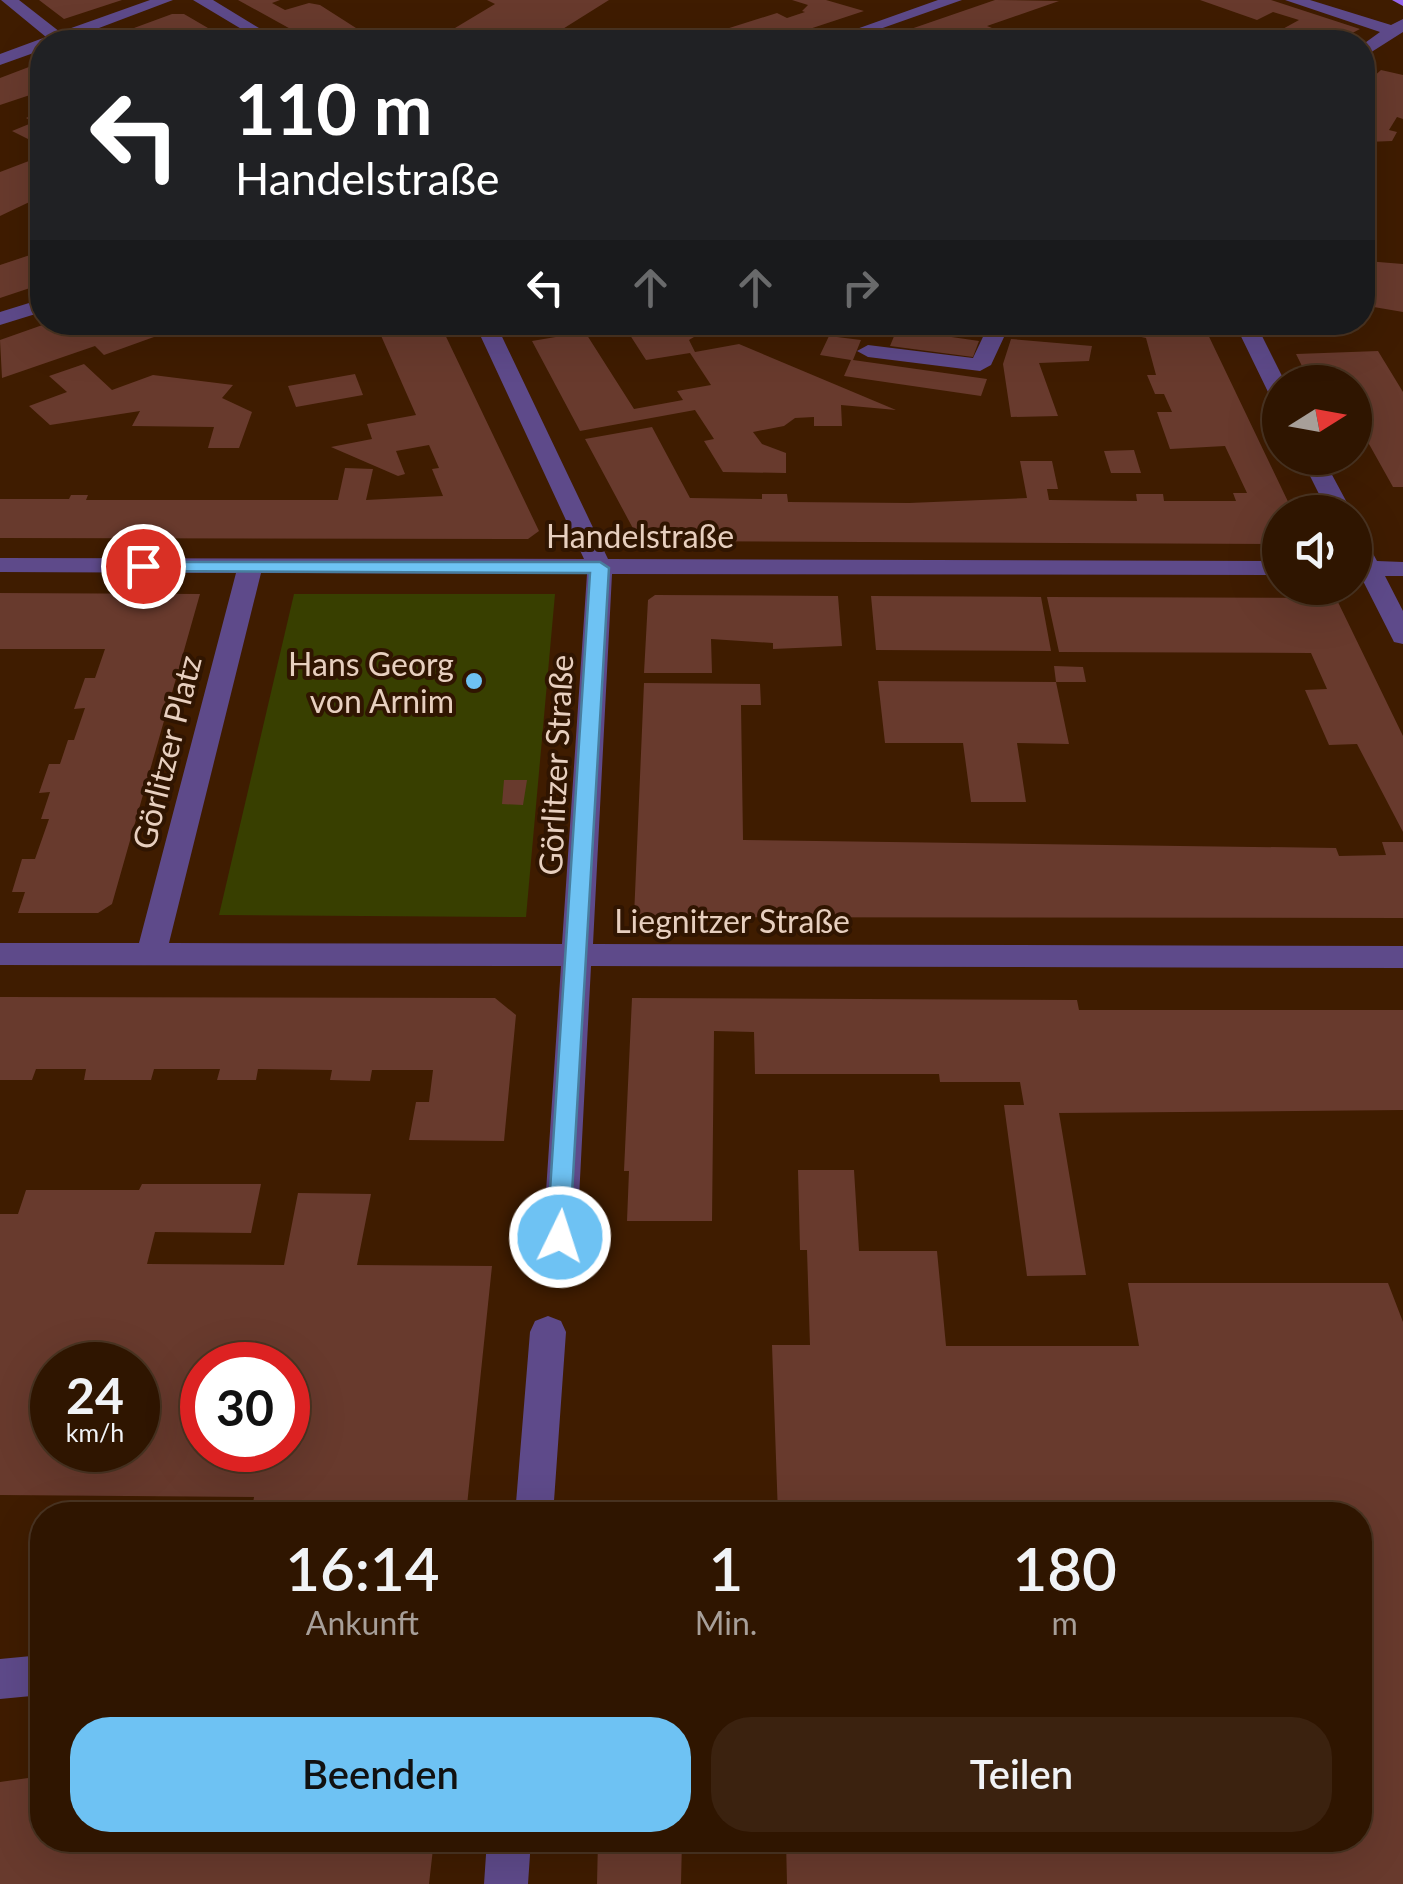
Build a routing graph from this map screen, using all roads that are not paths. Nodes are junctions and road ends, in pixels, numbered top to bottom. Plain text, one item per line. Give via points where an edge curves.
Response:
1 (8, 0) edge
2 (165, 0) edge
3 (202, 0) edge
4 (954, 0) edge
5 (1294, 0) edge
6 (891, 4) dead end
7 (918, 12) junction
8 (1398, 27) edge
9 (37, 30) edge
10 (82, 30) edge
11 (253, 30) edge
12 (864, 30) edge
13 (1375, 44) edge
14 (30, 49) edge
15 (0, 60) edge
16 (30, 309) edge
17 (0, 319) edge
18 (490, 335) edge
19 (995, 335) edge
20 (1250, 335) edge
21 (868, 351) dead end
22 (1266, 365) edge
23 (0, 565) edge
24 (250, 567) junction
25 (600, 568) junction
26 (1262, 568) edge
27 (1372, 568) edge
28 (1403, 568) edge
29 (1372, 585) edge
30 (1403, 636) edge
31 (0, 954) edge
32 (578, 954) junction
33 (151, 955) junction
34 (1403, 956) edge
35 (560, 1237) dead end
36 (548, 1332) dead end
37 (535, 1502) edge
38 (30, 1676) edge
39 (0, 1679) edge
40 (508, 1852) edge
41 (506, 1884) edge

1 - 9 street
2 - 10 street
3 - 11 street
4 - 7 street
5 - 8 street
6 - 7 street
7 - 12 street
8 - 13 street
14 - 15 street
16 - 17 street
18 - 25 street, Görlitzer Straße
19 - 21 street via 980,365
20 - 22 street
23 - 24 street, Handelstraße
24 - 25 street, Handelstraße
24 - 33 street, Görlitzer Platz
25 - 26 street, Handelstraße
25 - 32 street, Görlitzer Straße
27 - 28 street
29 - 30 street
31 - 33 street, Liegnitzer Straße
32 - 33 street, Liegnitzer Straße
32 - 34 street, Liegnitzer Straße
32 - 35 street, Görlitzer Straße
36 - 37 street
38 - 39 street
40 - 41 street

